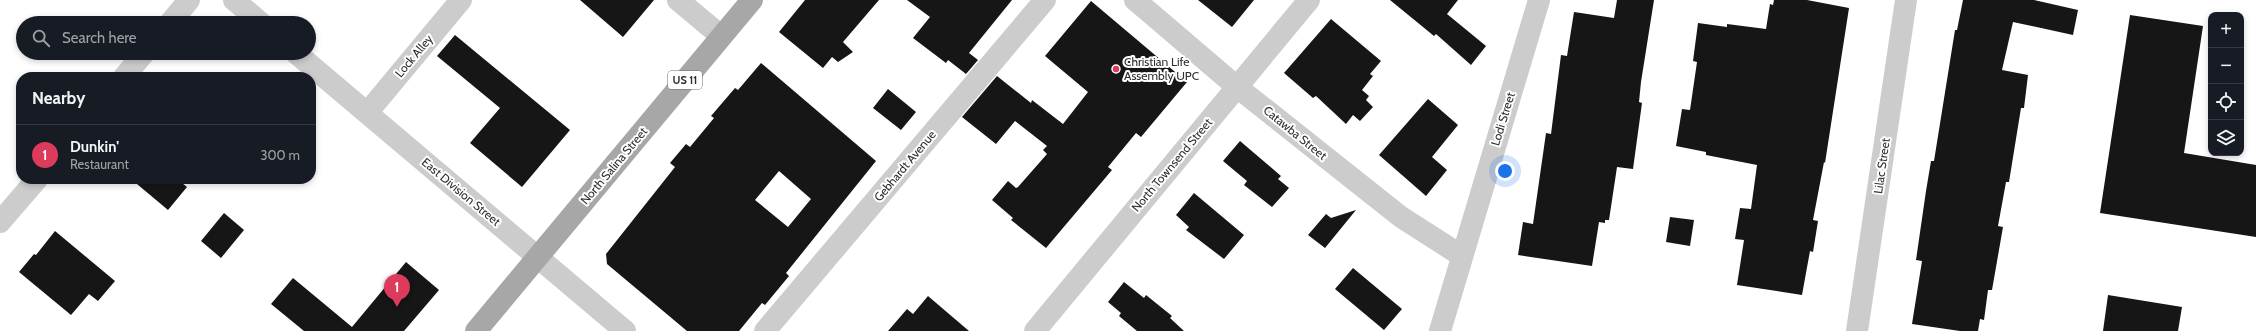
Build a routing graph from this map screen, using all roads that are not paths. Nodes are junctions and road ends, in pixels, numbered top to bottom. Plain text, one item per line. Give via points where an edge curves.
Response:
1 (189, 0) edge
2 (234, 0) edge
3 (461, 0) edge
4 (678, 0) edge
5 (752, 0) edge
6 (1045, 0) edge
7 (1135, 0) edge
8 (1539, 0) edge
9 (1906, 0) edge
10 (1304, 2) edge
11 (176, 16) edge
12 (253, 16) edge
13 (721, 36) junction
14 (138, 60) edge
15 (304, 60) edge
16 (128, 72) edge
17 (1237, 87) junction
18 (367, 113) junction
19 (33, 184) edge
20 (0, 222) edge
21 (1462, 256) junction
22 (538, 257) junction
23 (476, 331) edge
24 (625, 331) edge
25 (765, 331) edge
26 (1035, 331) edge
27 (1440, 331) edge
28 (1857, 331) edge

1 - 11 street
2 - 12 street
3 - 18 street, Lock Alley
4 - 13 street
5 - 13 main road, North Salina Street / US 11
6 - 25 street, Gebhardt Avenue
7 - 17 street, Catawba Street
8 - 21 street, Lodi Street
9 - 28 street, Lilac Street
10 - 17 street, North Townsend Street
13 - 22 main road, North Salina Street / US 11
14 - 16 street
15 - 18 street, East Division Street
17 - 21 street, Catawba Street via 1401,217
17 - 26 street, North Townsend Street
18 - 22 street, East Division Street
19 - 20 street
21 - 27 street, Lodi Street
22 - 23 main road, North Salina Street / US 11
22 - 24 street, East Division Street

